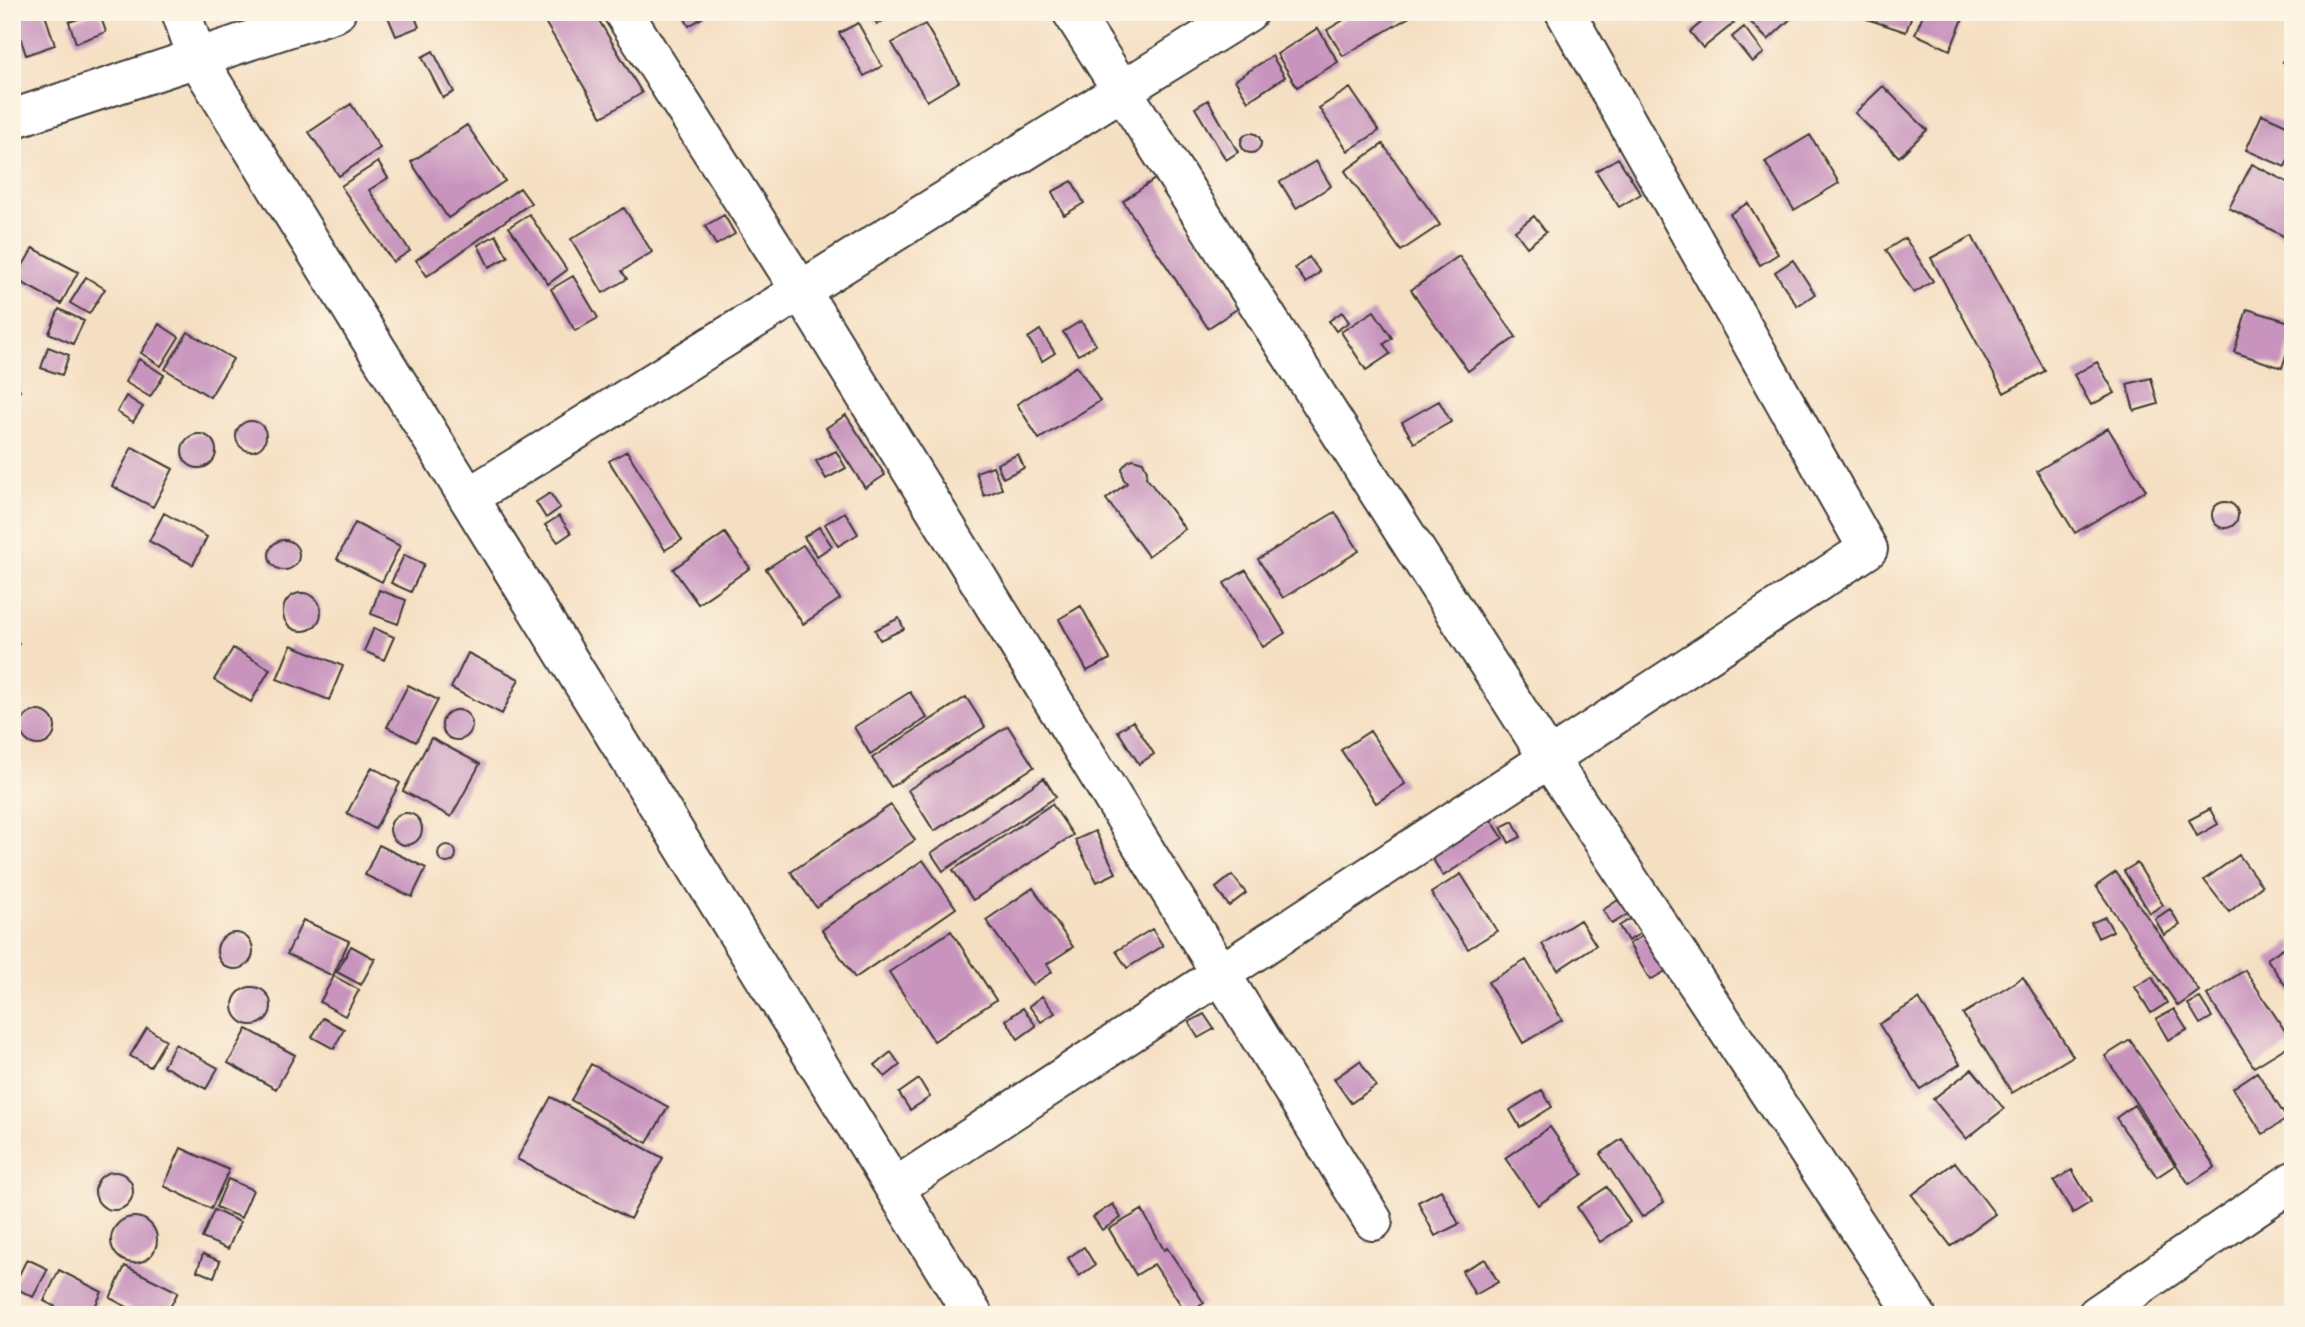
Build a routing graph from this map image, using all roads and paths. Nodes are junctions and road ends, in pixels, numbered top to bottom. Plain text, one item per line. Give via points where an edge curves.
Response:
1 (181, 12) edge
2 (337, 12) edge
3 (623, 12) edge
4 (1072, 12) edge
5 (1248, 12) edge
6 (1564, 12) edge
7 (198, 60) junction
8 (1122, 91) junction
9 (12, 119) edge
10 (801, 291) junction
11 (469, 497) junction
12 (1549, 759) junction
13 (1220, 974) junction
14 (2293, 1181) edge
15 (896, 1187) junction
16 (1373, 1221) dead end
17 (973, 1315) edge
18 (1916, 1315) edge
19 (2096, 1315) edge

1 - 7 street
2 - 7 street
3 - 10 street
4 - 8 street
5 - 8 street
6 - 12 street via 1868,549
7 - 9 street
7 - 11 street
8 - 10 street
8 - 12 street
10 - 11 street
10 - 13 street
11 - 15 street
12 - 13 street
12 - 18 street
13 - 15 street
13 - 16 street
14 - 19 street
15 - 17 street

